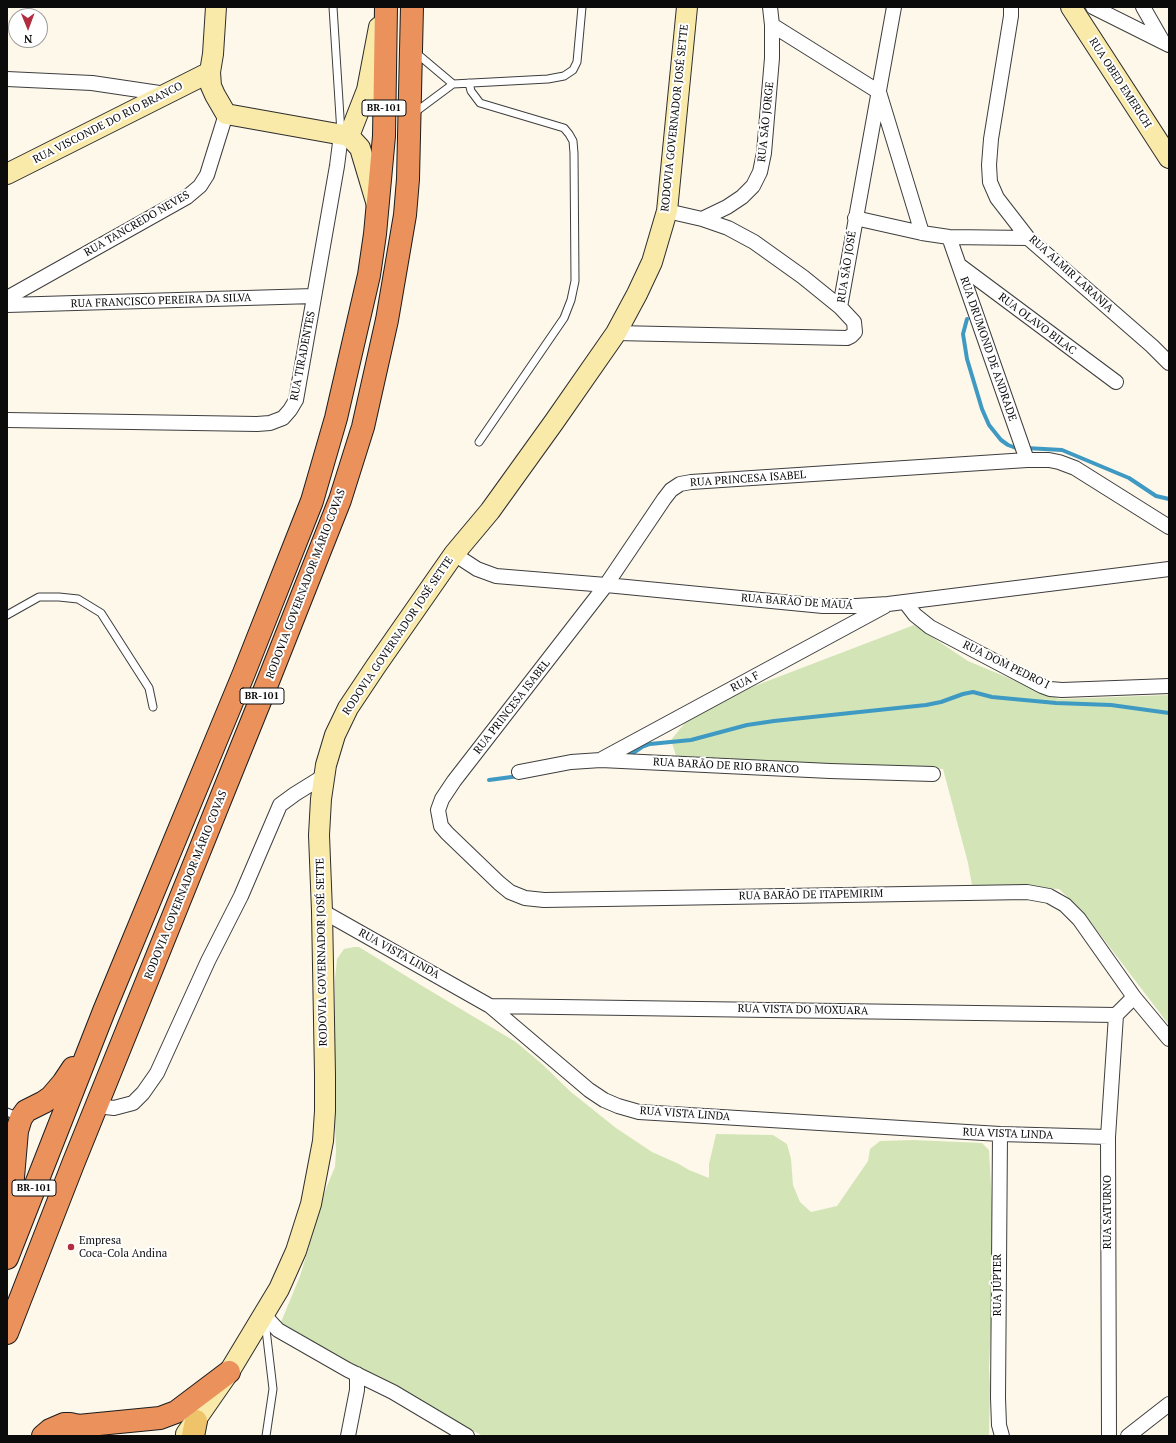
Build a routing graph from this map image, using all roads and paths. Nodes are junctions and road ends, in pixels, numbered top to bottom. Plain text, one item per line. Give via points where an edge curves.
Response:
1 (333, 7) edge
2 (385, 7) edge
3 (412, 7) edge
4 (582, 7) edge
5 (687, 7) edge
6 (770, 7) edge
7 (894, 7) edge
8 (1011, 7) edge
9 (1071, 7) edge
10 (1093, 7) edge
11 (1143, 7) edge
12 (215, 16) edge
13 (772, 25) junction
14 (1166, 44) edge
15 (412, 50) junction
16 (210, 72) junction
17 (7, 79) edge
18 (469, 83) junction
19 (453, 84) junction
20 (879, 92) junction
21 (166, 94) junction
22 (226, 114) junction
23 (410, 117) junction
24 (345, 136) junction
25 (1169, 158) edge
26 (7, 174) edge
27 (378, 209) junction
28 (667, 211) junction
29 (855, 218) junction
30 (702, 219) junction
31 (922, 233) junction
32 (949, 238) junction
33 (1028, 238) junction
34 (959, 266) junction
35 (314, 296) junction
36 (7, 298) edge
37 (7, 305) edge
38 (840, 306) junction
39 (616, 333) junction
40 (1169, 363) edge
41 (1116, 382) dead end
42 (7, 420) edge
43 (479, 442) dead end
44 (1027, 460) junction
45 (1169, 527) edge
46 (454, 554) junction
47 (1169, 569) edge
48 (606, 585) junction
49 (905, 602) junction
50 (888, 604) junction
51 (7, 615) edge
52 (1169, 686) edge
53 (153, 707) dead end
54 (601, 760) junction
55 (519, 772) dead end
56 (934, 774) dead end
57 (324, 776) junction
58 (442, 799) joint
59 (322, 911) junction
60 (1134, 997) junction
61 (490, 1006) junction
62 (104, 1011) junction
63 (1116, 1015) junction
64 (1169, 1039) edge
65 (97, 1106) junction
66 (21, 1112) edge
67 (61, 1118) junction
68 (1000, 1134) junction
69 (1108, 1137) junction
70 (11, 1152) edge
71 (73, 1164) junction
72 (9, 1188) edge
73 (7, 1216) edge
74 (7, 1258) edge
75 (264, 1315) junction
76 (7, 1333) edge
77 (229, 1372) junction
78 (357, 1374) junction
79 (1169, 1404) edge
80 (88, 1430) edge
81 (192, 1431) edge
82 (43, 1436) edge
83 (121, 1436) edge
84 (266, 1436) edge
85 (348, 1436) edge
86 (467, 1436) edge
87 (1002, 1436) edge
88 (1109, 1436) edge
89 (1128, 1436) edge

1 - 24 lane
2 - 24 main road via 367,90
2 - 27 highway, BR-101 via 384,136
3 - 15 highway, RODOVIA GOVERNADOR MÁRIO COVAS / BR-101
4 - 18 lane via 577,62 573,70 564,76 548,79
5 - 28 main road, RODOVIA GOVERNADOR JOSÉ SETTE
6 - 13 street, RUA SÃO JORGE
7 - 20 street, RUA SÃO JOSÉ
8 - 33 street, RUA ALMIR LARANJA via 991,139 990,182 997,198
9 - 25 main road, RUA OBED EMERICH
10 - 14 street
11 - 14 street
12 - 16 main road
13 - 20 street
13 - 30 street, RUA SÃO JORGE via 772,58 760,172 753,186 742,197
15 - 19 lane
15 - 23 highway, RODOVIA GOVERNADOR MÁRIO COVAS / BR-101
16 - 21 main road, RUA VISCONDE DO RIO BRANCO
16 - 22 main road via 211,86
17 - 21 street via 92,83
18 - 19 lane
18 - 43 lane via 471,91 480,103 564,128 569,134 574,153 575,281 571,300 564,318
19 - 23 lane
20 - 29 street, RUA SÃO JOSÉ
20 - 31 street
21 - 26 main road, RUA VISCONDE DO RIO BRANCO
22 - 24 main road
22 - 36 street, RUA TANCREDO NEVES via 207,175 200,186 187,197
23 - 65 highway, RODOVIA GOVERNADOR MÁRIO COVAS / BR-101 via 405,215 377,372 363,427 337,507
24 - 27 main road via 360,148
24 - 35 street, RUA TIRADENTES via 337,166
27 - 62 highway, BR-101 via 368,282 336,418 312,501
28 - 30 street
28 - 39 main road, RODOVIA GOVERNADOR JOSÉ SETTE via 652,262
29 - 31 street
29 - 38 street, RUA SÃO JOSÉ
30 - 38 street via 728,228 754,242
31 - 32 street
32 - 33 street
32 - 34 street, RUA DRUMOND DE ANDRADE
33 - 40 street, RUA ALMIR LARANJA
34 - 41 street, RUA OLAVO BILAC
34 - 44 street, RUA DRUMOND DE ANDRADE
35 - 37 street, RUA FRANCISCO PEREIRA DA SILVA
35 - 42 street, RUA TIRADENTES via 296,400 283,418 257,424
38 - 39 street, RUA SÃO JOSÉ via 855,326 855,332 847,338
39 - 46 main road, RODOVIA GOVERNADOR JOSÉ SETTE via 490,512
44 - 45 street, RUA PRINCESA ISABEL via 1054,461 1075,468
44 - 48 street, RUA PRINCESA ISABEL via 680,484 664,499
46 - 48 street, RUA BARÃO DE MAUÁ via 477,569 496,576
46 - 57 main road, RODOVIA GOVERNADOR JOSÉ SETTE via 348,708 335,735
47 - 49 street, RUA BARÃO DE MAUÁ
48 - 50 street, RUA BARÃO DE MAUÁ via 823,606
48 - 58 street, RUA PRINCESA ISABEL
49 - 50 street, RUA BARÃO DE MAUÁ
49 - 52 street, RUA DOM PEDRO I via 915,615 930,627 1042,686 1062,690
50 - 54 street, RUA F
51 - 53 lane via 39,597 78,599 101,613 149,688
54 - 55 street, RUA BARÃO DE RIO BRANCO via 570,762
54 - 56 street, RUA BARÃO DE RIO BRANCO
57 - 59 main road, RODOVIA GOVERNADOR JOSÉ SETTE via 319,835
57 - 65 street via 280,805 241,896 157,1073 133,1103 114,1108
58 - 60 street, RUA BARÃO DE ITAPEMIRIM via 438,810 441,826 499,883 510,892 525,898 560,900 1027,892 1049,896 1065,905 1079,920
59 - 61 street, RUA VISTA LINDA
59 - 75 main road, RODOVIA GOVERNADOR JOSÉ SETTE via 325,1075 323,1141 311,1204 296,1251
60 - 63 street
60 - 64 street, RUA BARÃO DE ITAPEMIRIM
61 - 63 street, RUA VISTA DO MOXUARA
61 - 68 street, RUA VISTA LINDA via 599,1097 639,1112
62 - 66 highway via 70,1074 54,1094
62 - 67 highway, BR-101
63 - 69 street, RUA SATURNO
65 - 71 highway, RODOVIA GOVERNADOR MÁRIO COVAS / BR-101
66 - 67 highway via 49,1106
66 - 70 highway
67 - 71 highway via 69,1131
67 - 74 highway, BR-101
68 - 69 street, RUA VISTA LINDA
68 - 87 street, RUA JÚPTER via 998,1398
69 - 88 street, RUA SATURNO
70 - 72 highway
71 - 76 highway, RODOVIA GOVERNADOR MÁRIO COVAS / BR-101
72 - 73 highway
75 - 77 main road, RODOVIA GOVERNADOR JOSÉ SETTE
75 - 78 street via 278,1330
75 - 84 lane via 273,1389
77 - 80 highway via 176,1412 160,1418
77 - 81 main road, RODOVIA GOVERNADOR JOSÉ SETTE
78 - 85 street via 357,1390
78 - 86 street
79 - 89 street
80 - 82 highway via 64,1424
80 - 83 highway

